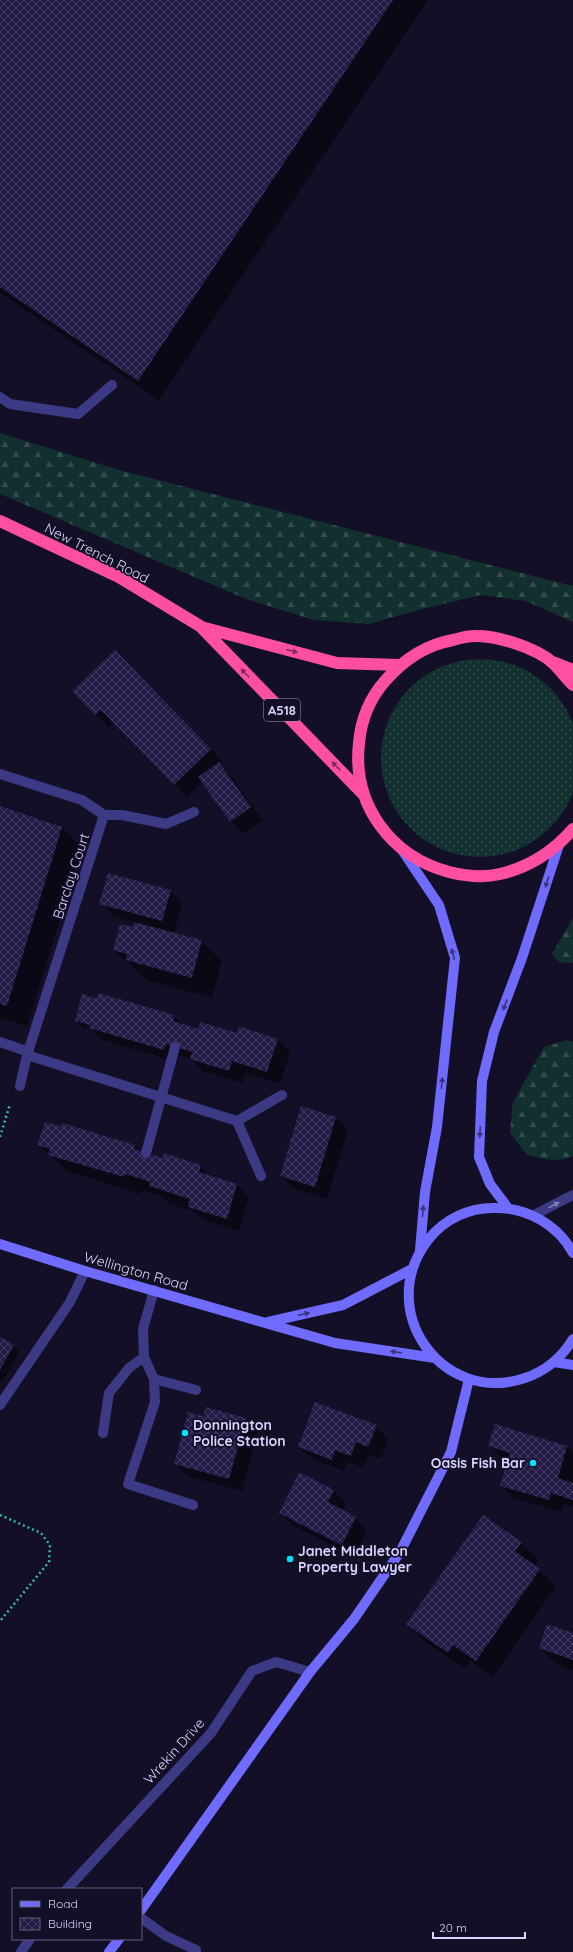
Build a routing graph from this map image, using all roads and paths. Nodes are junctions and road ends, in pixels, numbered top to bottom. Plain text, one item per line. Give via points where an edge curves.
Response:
1 (112, 385) dead end
2 (0, 397) edge
3 (0, 521) edge
4 (200, 626) junction
5 (552, 662) junction
6 (399, 665) junction
7 (573, 670) edge
8 (573, 685) edge
9 (0, 774) edge
10 (363, 794) junction
11 (194, 812) dead end
12 (104, 815) junction
13 (573, 829) edge
14 (559, 845) junction
15 (402, 850) junction
16 (0, 1042) edge
17 (175, 1046) dead end
18 (28, 1053) junction
19 (20, 1086) joint
20 (282, 1095) dead end
21 (161, 1097) junction
22 (237, 1121) junction
23 (0, 1137) edge
24 (146, 1153) dead end
25 (261, 1176) dead end
26 (573, 1195) edge
27 (508, 1208) junction
28 (534, 1215) junction
29 (0, 1244) edge
30 (420, 1250) junction
31 (573, 1253) edge
32 (412, 1269) junction
33 (86, 1271) junction
34 (154, 1290) junction
35 (266, 1322) junction
36 (573, 1339) edge
37 (144, 1358) junction
38 (435, 1358) junction
39 (554, 1362) junction
40 (573, 1365) edge
41 (154, 1379) junction
42 (468, 1379) junction
43 (196, 1390) dead end
44 (0, 1405) edge
45 (103, 1433) dead end
46 (193, 1505) dead end
47 (0, 1515) edge
48 (0, 1621) edge
49 (310, 1672) junction
50 (67, 1888) edge
51 (142, 1909) edge
52 (142, 1919) edge
53 (29, 1940) edge
54 (118, 1940) edge
55 (21, 1952) edge
56 (109, 1952) edge
57 (195, 1952) edge

1 - 2 street via 78,414 10,404
3 - 4 highway, New Trench Road / A518 via 119,578
4 -> 6 highway, New Trench Road / A518 via 337,663
10 -> 4 highway, New Trench Road / A518
5 - 6 highway via 516,642 475,636 434,643
5 - 7 highway
5 - 8 highway
6 - 10 highway via 375,692 361,725 357,760
9 - 12 street via 82,800
10 - 15 highway via 378,825
11 - 12 street via 166,824 122,815
12 - 18 street, Barclay Court
13 - 14 highway
14 - 15 highway via 531,864 498,875 465,876 431,867
14 -> 27 street via 522,958 494,1032 482,1081 479,1157 490,1184
30 -> 15 street via 425,1192 437,1127 455,958 438,905
16 - 18 street
17 - 21 street
18 - 19 street, Barclay Court
18 - 21 street
19 - 23 path via 10,1102
20 - 22 street
21 - 22 street
21 - 24 street
22 - 25 street
28 -> 26 street
27 - 28 street
27 - 30 street via 487,1208 467,1212 449,1221 433,1234
28 - 31 street via 553,1228
29 - 33 street, Wellington Road
30 - 32 street
35 -> 32 street, Wellington Road via 343,1305
32 - 38 street via 408,1288 409,1307 414,1326
33 - 34 street, Wellington Road
33 - 44 street via 70,1302
34 - 35 street, Wellington Road
34 - 37 street via 143,1329
38 -> 35 street, Wellington Road via 335,1343
36 - 39 street
37 - 41 street
37 - 45 street via 129,1368 109,1393
38 - 42 street via 450,1371
39 - 40 street
39 - 42 street via 535,1375 513,1382 491,1384
41 - 43 street
41 - 46 street via 155,1402 128,1484
42 - 49 street via 451,1452 400,1552 354,1619
47 - 48 path via 41,1533 50,1545 49,1562
49 - 50 street, Wrekin Drive via 276,1662 252,1671 211,1733
49 - 51 street
52 - 57 street via 166,1936 196,1950
53 - 55 street
54 - 56 street

